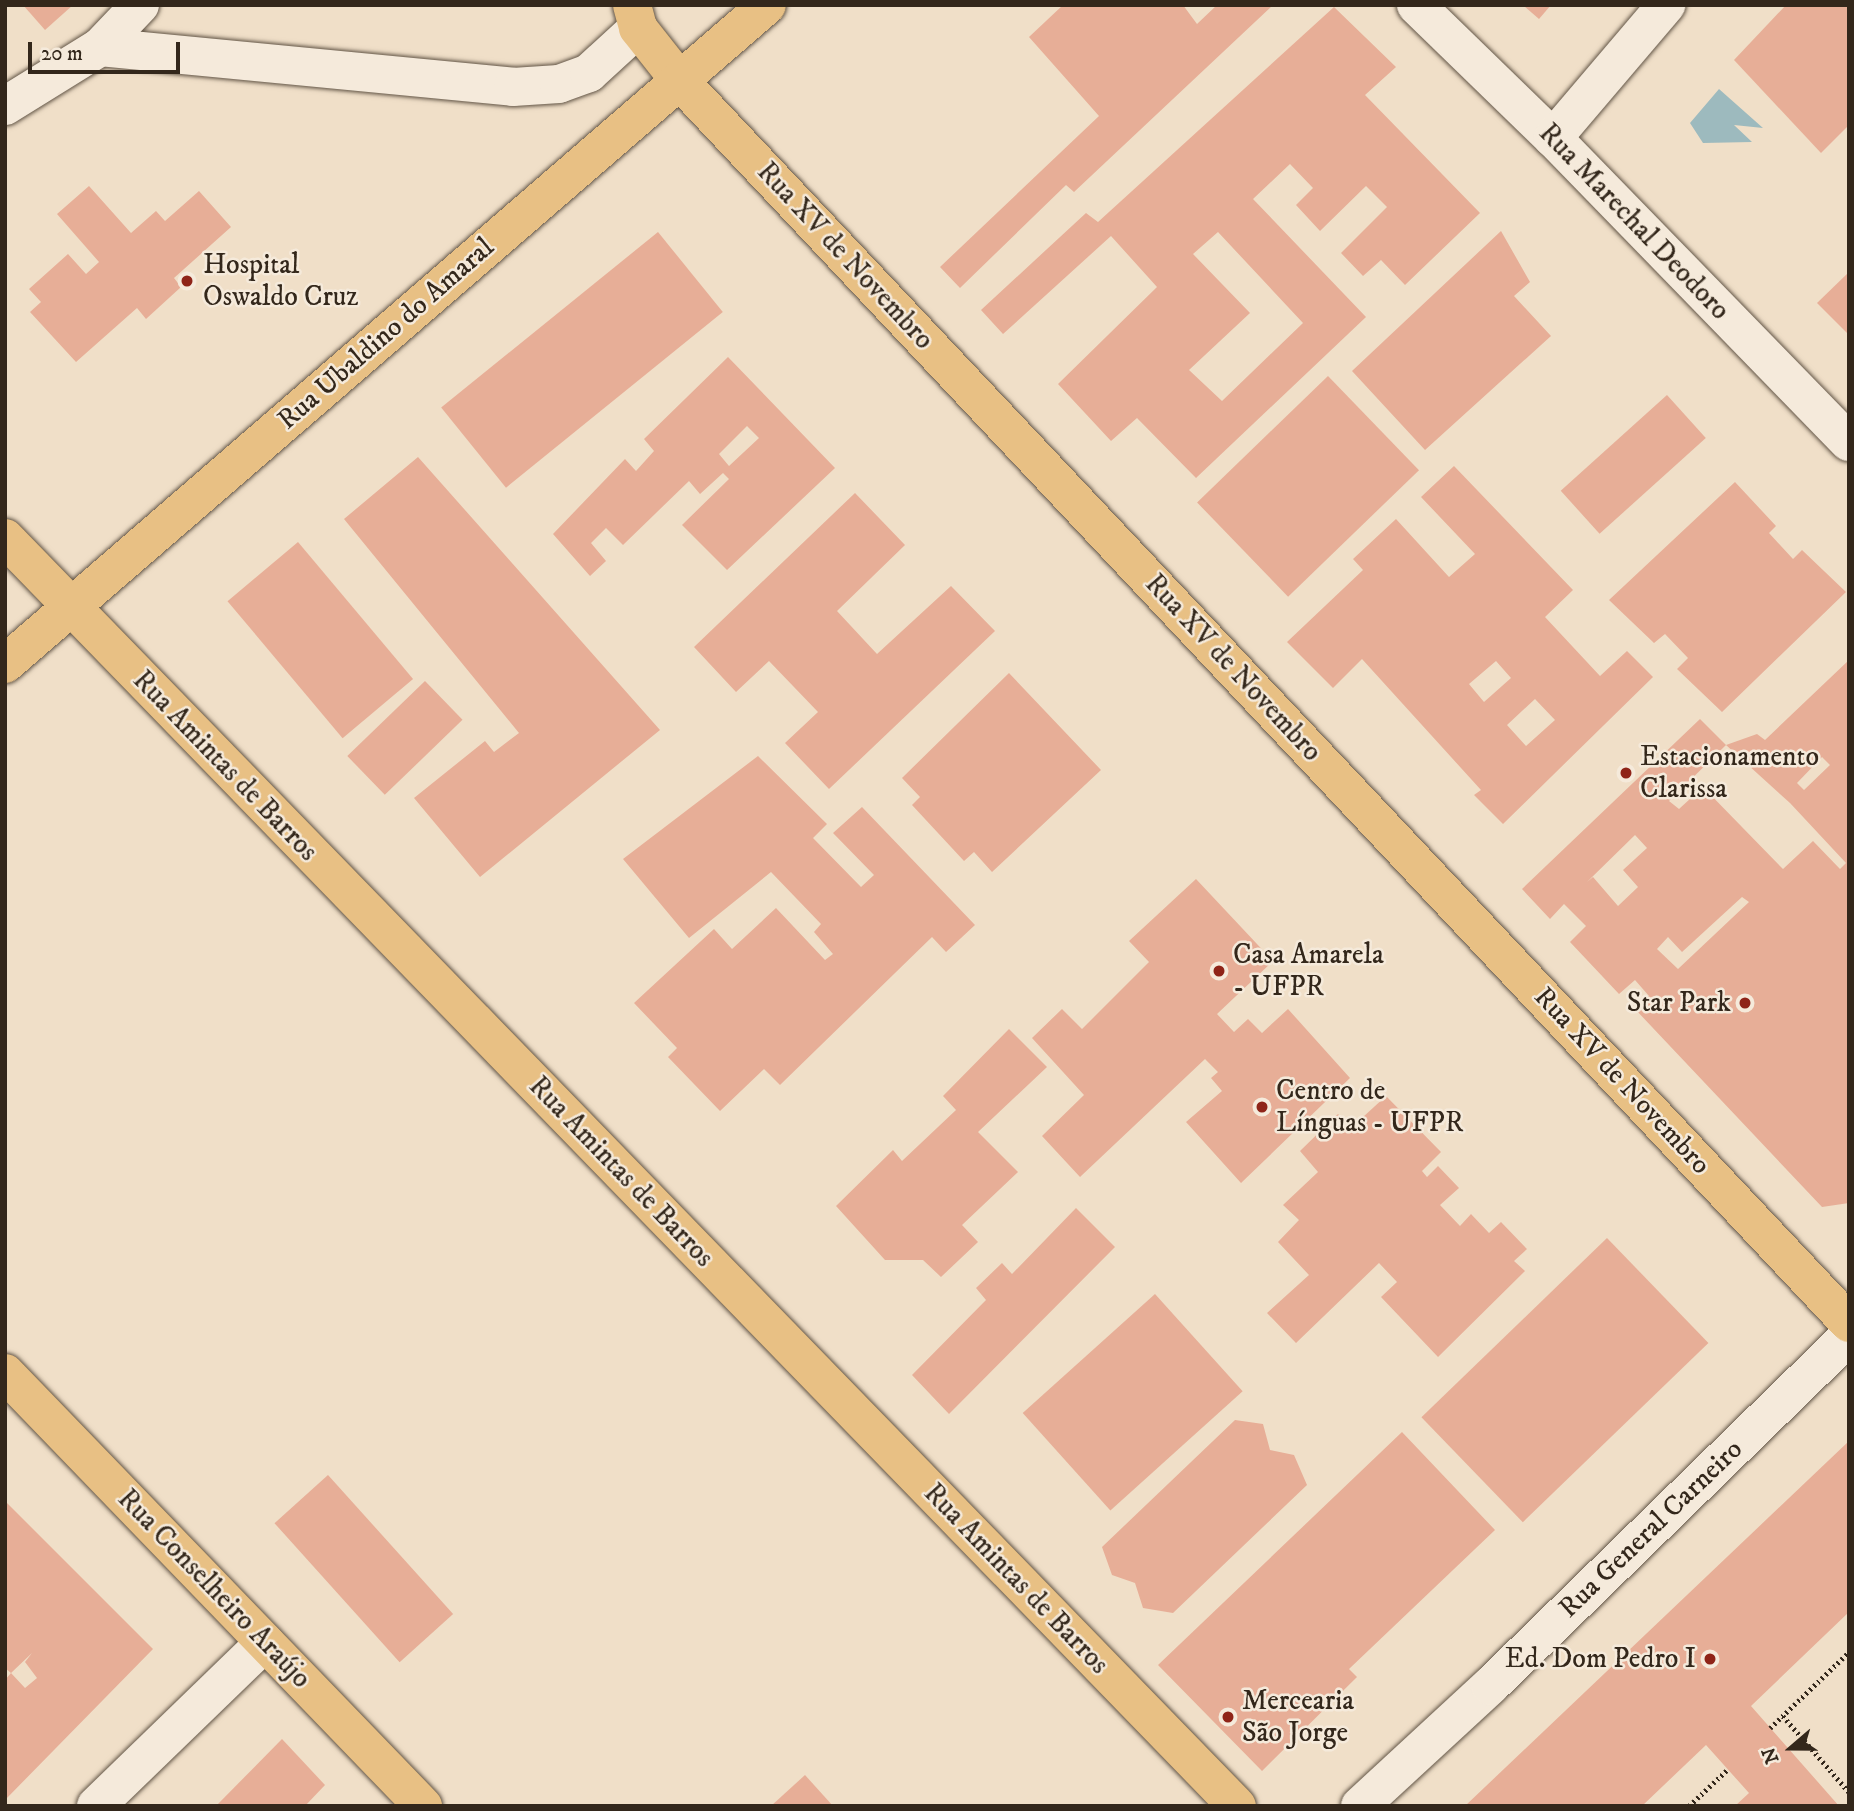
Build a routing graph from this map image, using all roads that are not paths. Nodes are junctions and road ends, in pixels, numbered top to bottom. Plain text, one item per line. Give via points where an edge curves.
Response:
1 (140, 5) edge
2 (767, 5) edge
3 (1416, 5) edge
4 (1666, 5) edge
5 (635, 17) edge
6 (100, 47) junction
7 (679, 80) junction
8 (5, 106) edge
9 (1553, 138) junction
10 (1849, 442) edge
11 (5, 538) edge
12 (71, 608) junction
13 (5, 664) edge
14 (1849, 1323) edge
15 (1849, 1336) edge
16 (5, 1373) edge
17 (265, 1642) junction
18 (96, 1806) edge
19 (423, 1806) edge
20 (1237, 1806) edge
21 (1360, 1806) edge

1 - 6 street
2 - 7 main road, Rua Ubaldino do Amaral
3 - 9 street, Rua Marechal Deodoro
4 - 9 street
5 - 6 street via 589,73 559,84 513,87
5 - 7 main road, Rua XV de Novembro
6 - 8 street
7 - 12 main road, Rua Ubaldino do Amaral
7 - 14 main road, Rua XV de Novembro
9 - 10 street, Rua Marechal Deodoro
11 - 12 main road, Rua Amintas de Barros
12 - 13 main road, Rua Ubaldino do Amaral
12 - 20 main road, Rua Amintas de Barros
15 - 21 street, Rua General Carneiro via 1490,1686
16 - 17 main road, Rua Conselheiro Araújo
17 - 18 street
17 - 19 main road, Rua Conselheiro Araújo

